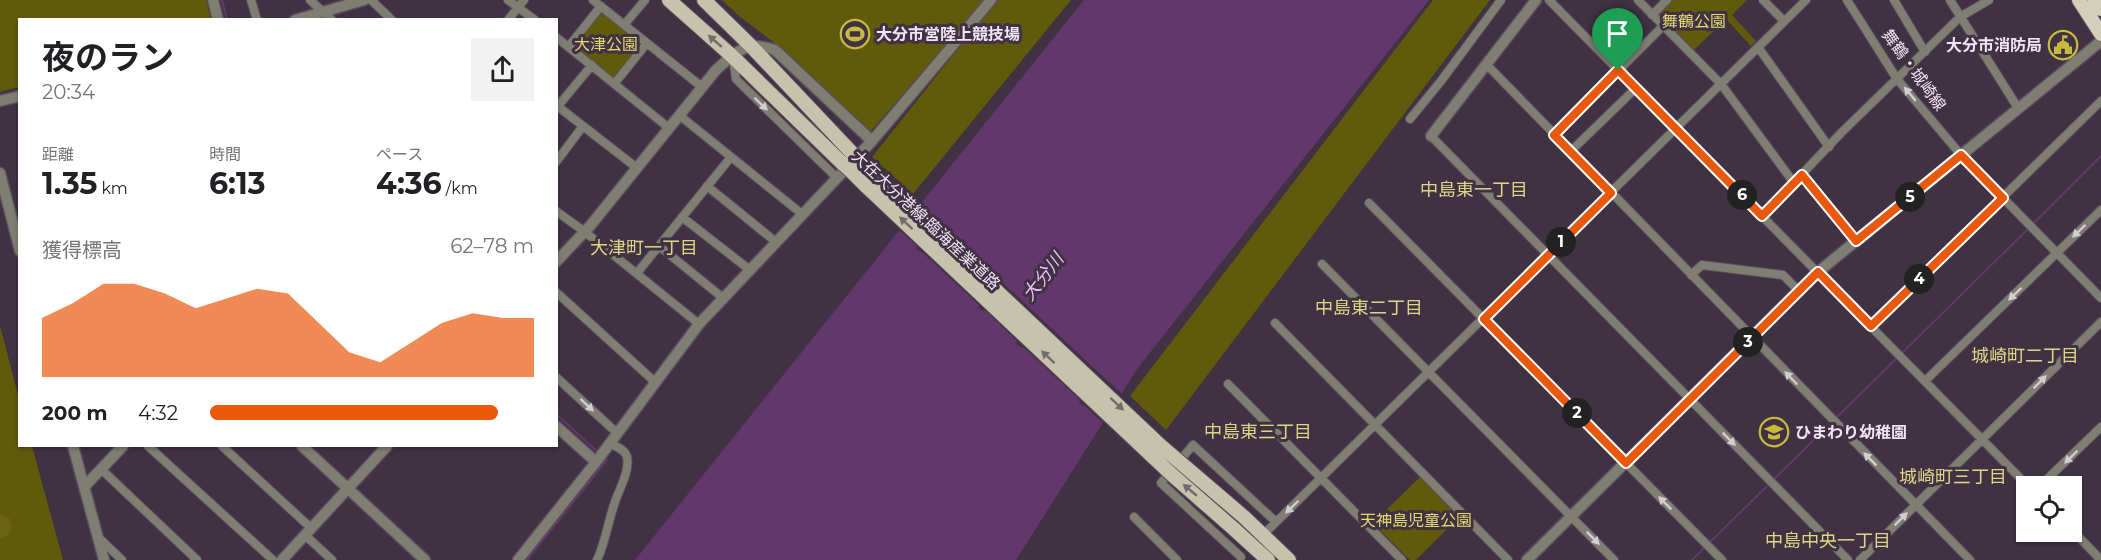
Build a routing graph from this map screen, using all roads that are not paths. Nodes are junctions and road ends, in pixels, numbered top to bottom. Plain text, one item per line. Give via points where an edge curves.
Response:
1 (213, 0) edge
2 (252, 0) edge
3 (310, 0) edge
4 (364, 0) edge
5 (371, 0) edge
6 (508, 0) edge
7 (592, 0) edge
8 (645, 0) edge
9 (669, 0) edge
10 (704, 0) edge
11 (992, 0) edge
12 (1501, 0) edge
13 (1536, 0) edge
14 (1549, 0) edge
15 (1638, 0) edge
16 (1667, 0) edge
17 (1763, 0) edge
18 (1806, 0) edge
19 (1847, 0) edge
20 (1894, 0) edge
21 (1950, 0) edge
22 (1989, 0) edge
23 (2079, 0) edge
24 (2095, 0) edge
25 (521, 3) edge
26 (601, 6) junction
27 (2101, 9) edge
28 (323, 11) junction
29 (1652, 15) junction
30 (1960, 17) junction
31 (218, 18) edge
32 (256, 18) edge
33 (301, 18) edge
34 (330, 18) edge
35 (390, 18) edge
36 (510, 18) edge
37 (533, 18) edge
38 (1784, 21) junction
39 (624, 25) junction
40 (1663, 26) junction
41 (2101, 34) edge
42 (558, 38) edge
43 (2101, 41) edge
44 (647, 43) junction
45 (569, 46) junction
46 (751, 46) junction
47 (1758, 47) junction
48 (1925, 52) junction
49 (732, 56) junction
50 (592, 65) junction
51 (1487, 65) junction
52 (1618, 70) junction
53 (1898, 79) junction
54 (615, 83) junction
55 (1721, 84) junction
56 (702, 87) junction
57 (1636, 88) junction
58 (18, 96) edge
59 (0, 101) edge
60 (2101, 101) edge
61 (558, 104) edge
62 (558, 106) edge
63 (2018, 108) junction
64 (679, 115) junction
65 (1410, 119) dead end
66 (583, 126) junction
67 (669, 128) junction
68 (1676, 128) junction
69 (1554, 135) junction
70 (1431, 136) joint
71 (872, 141) junction
72 (1829, 147) junction
73 (1571, 152) junction
74 (1961, 155) junction
75 (731, 157) junction
76 (558, 159) edge
77 (852, 162) junction
78 (637, 168) junction
79 (0, 173) edge
80 (1802, 175) junction
81 (837, 178) junction
82 (872, 182) junction
83 (1794, 183) junction
84 (707, 186) junction
85 (1611, 193) junction
86 (2003, 198) junction
87 (1369, 203) dead end
88 (2101, 210) edge
89 (558, 212) edge
90 (802, 214) junction
91 (1762, 216) junction
92 (682, 217) junction
93 (585, 232) junction
94 (1856, 241) junction
95 (776, 242) junction
96 (18, 243) edge
97 (658, 246) junction
98 (2057, 253) junction
99 (1548, 255) junction
100 (558, 260) edge
101 (1323, 264) dead end
102 (750, 270) junction
103 (1818, 272) junction
104 (637, 273) junction
105 (1691, 275) junction
106 (1799, 291) junction
107 (558, 294) edge
108 (2101, 297) edge
109 (723, 298) junction
110 (1484, 319) junction
111 (2101, 322) edge
112 (1275, 323) dead end
113 (699, 324) junction
114 (1871, 326) junction
115 (1752, 338) junction
116 (1429, 372) junction
117 (558, 379) edge
118 (1925, 381) junction
119 (656, 382) junction
120 (1228, 384) dead end
121 (1690, 399) junction
122 (1376, 425) junction
123 (558, 427) edge
124 (2101, 427) edge
125 (617, 433) junction
126 (1982, 439) junction
127 (73, 447) edge
128 (122, 447) edge
129 (149, 447) edge
130 (223, 447) edge
131 (303, 447) edge
132 (386, 447) edge
133 (601, 454) junction
134 (1626, 463) junction
135 (101, 469) junction
136 (2018, 476) edge
137 (2050, 476) edge
138 (1322, 479) junction
139 (85, 486) junction
140 (348, 488) junction
141 (1916, 505) junction
142 (1571, 516) junction
143 (1134, 517) dead end
144 (1276, 522) junction
145 (308, 532) junction
146 (1263, 535) junction
147 (99, 538) junction
148 (2082, 540) edge
149 (1252, 545) junction
150 (2098, 557) edge
151 (1239, 558) edge
152 (104, 560) edge
153 (122, 560) edge
154 (198, 560) edge
155 (273, 560) edge
156 (282, 560) edge
157 (332, 560) edge
158 (425, 560) edge
159 (518, 560) edge
160 (597, 560) edge
161 (1177, 560) edge
162 (1268, 560) edge
163 (1289, 560) edge
164 (1401, 560) edge
165 (1508, 560) edge
166 (1527, 560) edge
167 (1614, 560) edge
168 (1722, 560) edge
169 (1848, 560) edge
170 (1860, 560) edge
171 (1970, 560) edge

1 - 31 street
2 - 32 street
3 - 28 street
4 - 28 street
5 - 35 street
6 - 25 street
7 - 26 street
8 - 39 street
49 -> 9 main road, 大在大分港線;臨海産業道路
10 - 46 main road, 大在大分港線;臨海産業道路
11 - 71 street
12 - 65 street
13 - 51 street
14 - 52 street
15 - 29 street
16 - 29 street
17 - 38 street
18 - 38 street
19 - 53 street, 舞鶴・城崎線
20 - 48 street
21 - 30 street
22 - 30 street
23 - 41 highway
24 - 27 highway
25 - 36 street
25 - 37 street
26 - 39 street
26 - 45 street
28 - 33 street
28 - 34 street
29 - 40 street
30 - 48 street
30 - 63 street
38 - 47 street
39 - 44 street
40 - 52 street
40 - 55 street
42 - 45 street
43 - 63 street
44 - 54 street
44 - 56 street
45 - 50 street
46 - 49 street
46 - 71 street via 775,50
46 - 77 main road, 大在大分港線;臨海産業道路
47 - 55 street
47 - 72 street
48 - 53 street
49 - 56 street
49 - 77 main road, 大在大分港線;臨海産業道路
49 -> 81 street via 736,79
50 - 54 street
50 - 61 street
51 - 69 street
51 - 70 street
52 - 57 street
52 - 69 street
53 - 72 street
74 -> 53 street, 舞鶴・城崎線
54 - 67 street
55 - 68 street
55 - 83 street
56 - 64 street
57 - 68 street
57 - 73 street
58 - 59 street
60 - 86 street
62 - 66 street
63 - 74 street
64 - 67 street
64 - 75 street
66 - 76 street
66 - 78 street
67 - 78 street
68 - 85 street
68 - 91 street
69 - 73 street
70 - 99 street
71 - 81 street
72 - 80 street
73 - 85 street
74 - 86 street, 舞鶴・城崎線
74 - 94 street
75 - 84 street
75 - 90 street
77 - 82 main road, 大在大分港線;臨海産業道路
78 - 93 street
79 - 96 street
80 - 83 street
80 - 94 street
81 - 90 street
82 -> 146 main road, 大在大分港線;臨海産業道路, bridge
149 -> 82 main road, 大在大分港線;臨海産業道路, bridge via 1170,473
83 - 91 street
84 - 92 street
84 - 95 street
85 - 99 street
85 - 105 street
86 - 98 street, 舞鶴・城崎線
86 - 114 street
87 - 110 street
88 -> 98 street
89 - 93 street
90 - 95 street
91 - 103 street
92 - 97 street
92 - 102 street
93 - 100 street
93 - 104 street
94 - 103 street
95 - 102 street
97 - 104 street
97 - 109 street
98 - 108 street
98 -> 118 street
99 - 110 street
99 - 121 street
101 - 116 street
102 - 109 street
103 - 106 street
103 - 114 street
104 - 113 street
105 - 106 street via 1702,265 1783,275
105 - 115 street
106 - 115 street
107 - 119 street
109 - 113 street
110 - 116 street
110 - 134 street
126 -> 111 street
112 - 122 street
113 - 119 street
114 - 118 street
115 - 121 street
141 -> 115 street
116 - 122 street
116 - 142 street
117 -> 125 street
118 - 126 street
119 - 125 street
120 - 138 street
121 - 134 street
121 -> 169 street
122 - 138 street
122 - 165 street
123 - 133 street
124 -> 137 street
125 - 133 street
126 - 136 street
126 - 141 street
127 - 139 street
128 - 135 street
129 - 155 street
130 - 145 street
131 - 140 street
132 - 140 street
133 - 159 street
133 - 160 street via 623,450 627,467
134 - 142 street
168 -> 134 street
135 - 139 street
135 - 154 street
138 -> 144 street
138 - 164 street
139 - 147 street
140 - 145 street
140 - 158 street
170 -> 141 street
141 - 171 street
142 - 166 street
142 -> 167 street
143 - 161 street
144 - 146 street
144 - 151 street via 1193,445 1161,483
145 - 156 street
145 - 157 street
146 - 163 main road, 大在大分港線;臨海産業道路
147 - 152 street
147 - 153 street
148 - 150 street
149 - 151 street
149 - 162 main road, 大在大分港線;臨海産業道路

